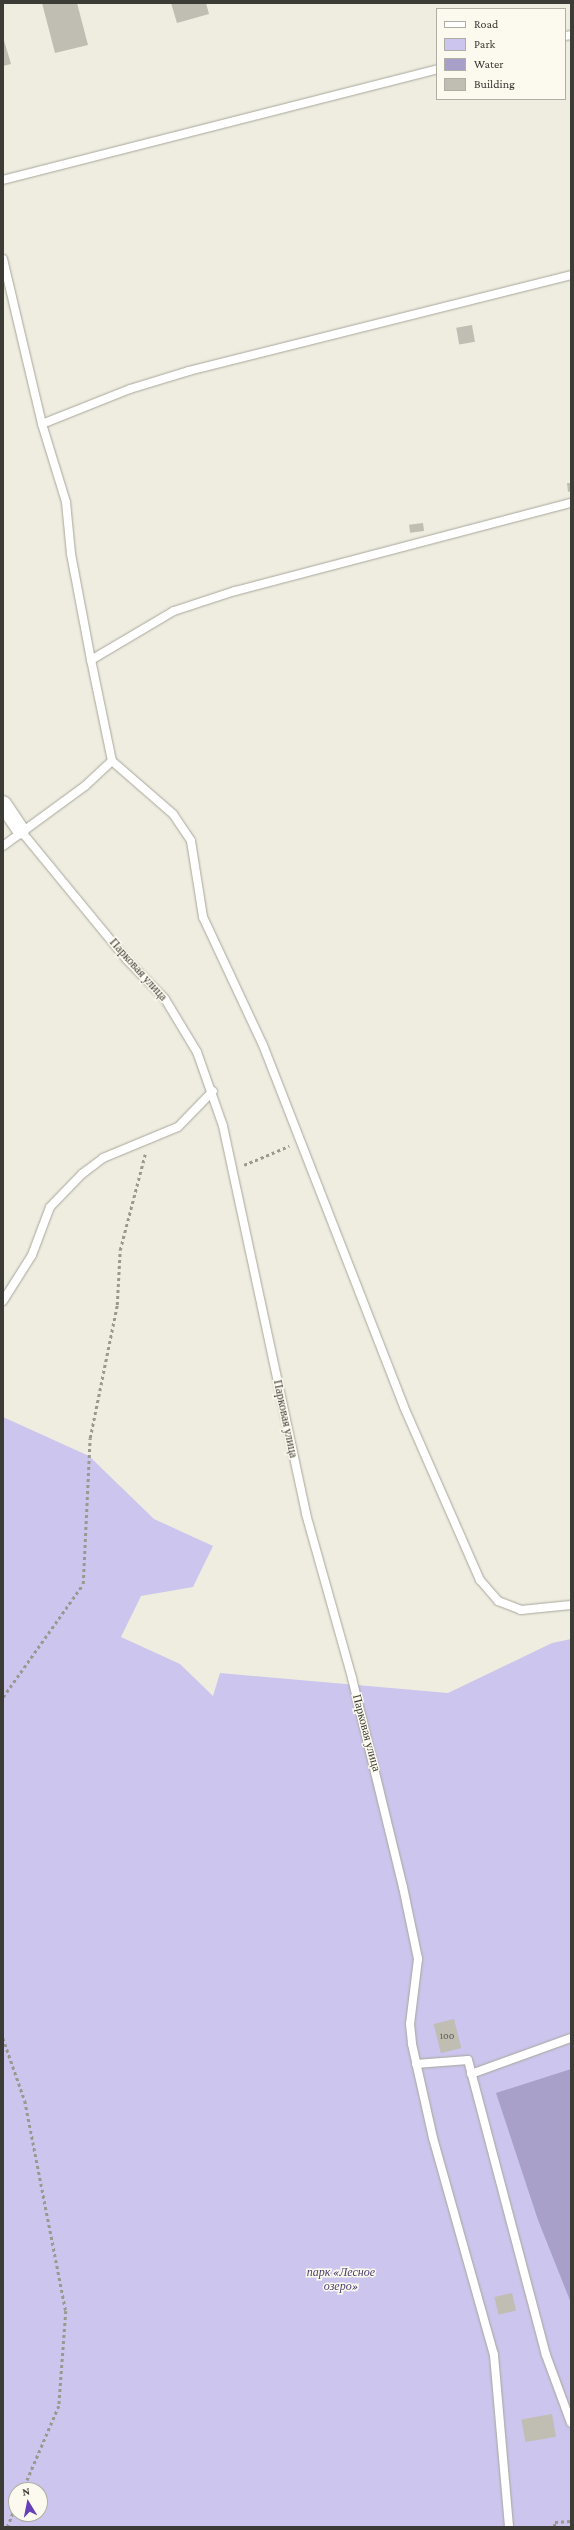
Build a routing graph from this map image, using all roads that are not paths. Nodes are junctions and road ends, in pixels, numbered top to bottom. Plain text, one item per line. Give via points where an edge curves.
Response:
1 (436, 69) edge
2 (3, 180) edge
3 (3, 259) edge
4 (571, 274) edge
5 (42, 424) junction
6 (571, 503) edge
7 (91, 660) junction
8 (112, 761) junction
9 (3, 804) edge
10 (21, 831) junction
11 (3, 846) edge
12 (213, 1091) junction
13 (3, 1301) edge
14 (571, 1605) edge
15 (571, 2038) edge
16 (416, 2064) junction
17 (471, 2074) junction
18 (571, 2423) edge
19 (509, 2527) edge

1 - 2 lane
3 - 5 lane
4 - 5 lane via 189,371 123,391
5 - 7 lane via 66,502 71,554
6 - 7 lane via 235,591 174,611
7 - 8 lane
8 - 10 lane via 85,786
8 - 14 lane via 173,814 191,841 203,917 302,1141 404,1407 480,1580 498,1601 521,1610
9 - 10 street
10 - 11 lane
10 - 12 lane, Парковая улица via 127,960 165,999 197,1052
12 - 13 lane via 178,1127 103,1158 50,1207 32,1256
12 - 16 lane, Парковая улица via 306,1514 354,1686 403,1886 418,1959 410,2024
15 - 17 lane
16 - 17 lane via 468,2060
16 - 19 lane, Парковая улица via 434,2146 494,2354
17 - 18 lane via 546,2355

